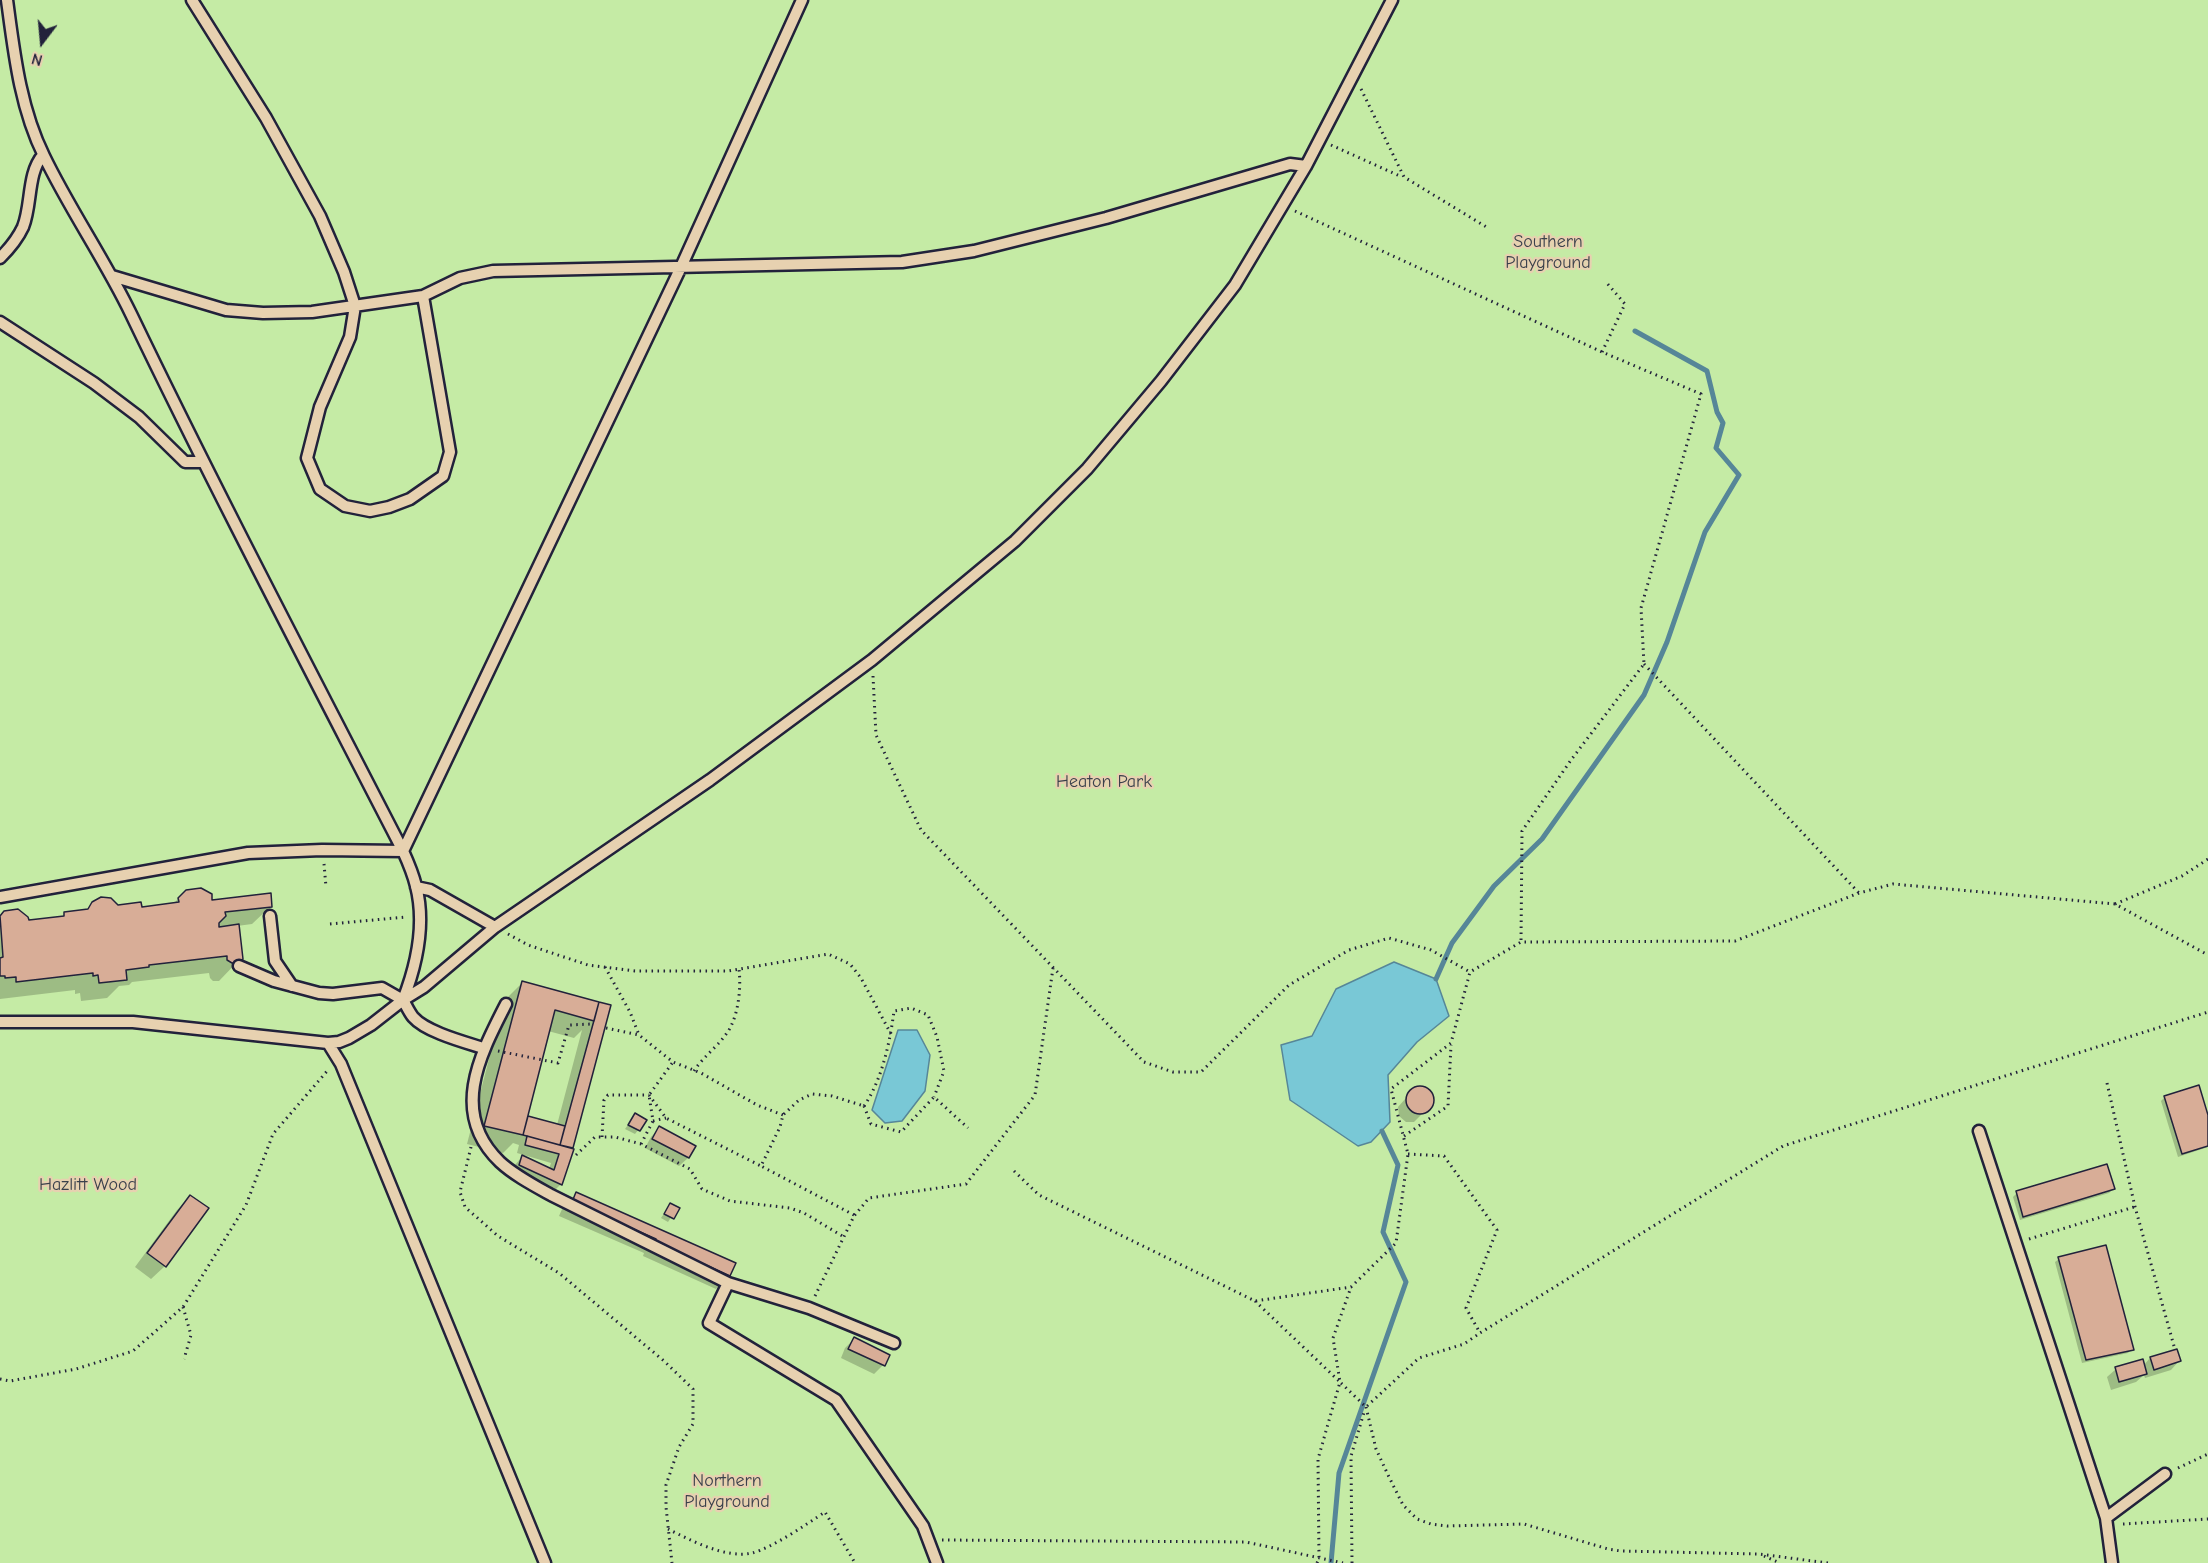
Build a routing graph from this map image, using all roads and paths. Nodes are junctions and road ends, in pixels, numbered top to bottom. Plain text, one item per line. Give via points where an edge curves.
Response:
1 (7, 0) edge
2 (192, 0) edge
3 (802, 0) edge
4 (1392, 0) edge
5 (1354, 74) junction
6 (1319, 140) junction
7 (43, 155) junction
8 (1306, 166) junction
9 (1404, 177) junction
10 (1283, 206) junction
11 (1488, 228) dead end
12 (0, 258) edge
13 (681, 267) junction
14 (112, 276) junction
15 (1606, 282) dead end
16 (423, 296) junction
17 (355, 306) junction
18 (0, 322) edge
19 (1602, 352) junction
20 (202, 462) junction
21 (872, 660) junction
22 (1644, 665) junction
23 (403, 850) junction
24 (2208, 859) edge
25 (325, 874) dead end
26 (326, 886) dead end
27 (416, 888) junction
28 (1859, 893) junction
29 (0, 897) edge
30 (2115, 904) junction
31 (270, 916) dead end
32 (405, 917) dead end
33 (330, 924) dead end
34 (495, 927) junction
35 (1521, 942) junction
36 (2208, 955) edge
37 (239, 966) dead end
38 (605, 967) junction
39 (1053, 968) junction
40 (739, 969) junction
41 (1470, 972) junction
42 (292, 986) junction
43 (403, 1000) junction
44 (506, 1004) dead end
45 (2208, 1012) edge
46 (0, 1022) edge
47 (592, 1024) dead end
48 (606, 1028) dead end
49 (891, 1034) junction
50 (639, 1035) junction
51 (328, 1043) junction
52 (1451, 1043) junction
53 (483, 1048) junction
54 (673, 1062) junction
55 (341, 1064) junction
56 (694, 1071) junction
57 (2107, 1083) dead end
58 (649, 1095) junction
59 (934, 1097) junction
60 (864, 1107) junction
61 (783, 1115) junction
62 (666, 1118) junction
63 (653, 1121) junction
64 (477, 1127) junction
65 (968, 1128) dead end
66 (1979, 1131) dead end
67 (1404, 1136) junction
68 (602, 1137) junction
69 (641, 1144) junction
70 (1408, 1154) junction
71 (576, 1155) dead end
72 (761, 1166) junction
73 (1014, 1171) dead end
74 (2134, 1207) junction
75 (854, 1216) junction
76 (844, 1237) junction
77 (2016, 1244) junction
78 (728, 1283) junction
79 (1351, 1287) junction
80 (1255, 1301) junction
81 (183, 1307) junction
82 (809, 1308) junction
83 (1480, 1333) junction
84 (894, 1343) dead end
85 (2174, 1346) dead end
86 (184, 1359) dead end
87 (0, 1378) edge
88 (1340, 1382) junction
89 (1365, 1407) junction
90 (2208, 1454) edge
91 (2165, 1474) joint
92 (2208, 1519) edge
93 (2107, 1521) junction
94 (668, 1528) junction
95 (930, 1540) junction
96 (1759, 1554) junction
97 (1320, 1558) junction
98 (545, 1563) edge
99 (672, 1563) edge
100 (855, 1563) edge
101 (937, 1563) edge
102 (1317, 1563) edge
103 (1343, 1563) edge
104 (1352, 1563) edge
105 (1780, 1563) edge
106 (1828, 1563) edge
107 (2112, 1563) edge

1 - 7 lane via 27,112
2 - 17 lane via 266,117 320,216
3 - 13 lane
4 - 5 lane
5 - 6 lane
5 - 9 path
6 - 8 lane
6 - 9 path
7 - 12 lane via 36,163 23,226 14,244
7 - 14 lane
8 - 10 lane
8 - 13 lane via 1290,164 1106,218 974,251 902,262
9 - 11 path
10 - 19 path
10 - 21 lane via 1235,285 1087,469 1015,542
13 - 16 lane via 493,271 460,278
13 - 23 lane
14 - 17 lane via 226,310 312,312
14 - 20 lane
15 - 19 path via 1625,304
16 - 17 lane
16 - 17 lane via 450,452 443,476 428,488 410,499 369,511 345,506 320,489 307,458 320,407 350,337
18 - 20 lane via 94,382 139,417 185,462
19 - 22 path via 1701,394 1641,608
20 - 23 lane
21 - 34 lane via 710,780
21 - 39 path via 876,735 921,830
22 - 28 path
22 - 35 path via 1522,831
23 - 27 lane
23 - 29 lane via 248,853
24 - 30 path via 2182,876
25 - 26 path
27 - 34 lane via 430,890
27 - 43 lane via 420,946
28 - 30 path via 1893,884
28 - 35 path via 1736,941
30 - 36 path
31 - 42 lane via 275,961
32 - 33 path
34 - 38 path via 528,945
34 - 43 lane
35 - 41 path
37 - 42 lane
38 - 40 path via 681,972
38 - 50 path
39 - 41 path via 1144,1062 1173,1072 1201,1072 1289,985 1349,950 1389,938 1431,950
39 - 75 path via 1035,1095 966,1184 869,1198
40 - 49 path via 828,954 850,964
40 - 56 path via 741,988 731,1026
41 - 52 path
42 - 43 lane via 333,994 382,988
43 - 51 lane via 349,1038
43 - 53 lane via 413,1018 423,1024
44 - 53 lane
45 - 83 path via 1783,1146
46 - 51 lane via 134,1022
47 - 53 path via 569,1025 558,1063
48 - 50 path
49 - 59 path via 894,1011 911,1008 928,1015 938,1037 944,1071
49 - 60 path
50 - 54 path
51 - 55 lane
52 - 67 path via 1448,1106
52 - 67 path via 1391,1089
53 - 64 lane via 471,1091
54 - 56 path
54 - 58 path
55 - 81 path via 325,1072 273,1134 246,1205
55 - 98 lane
56 - 61 path
57 - 74 path
58 - 62 path
58 - 63 path
58 - 68 path via 608,1095 604,1100
59 - 60 path via 901,1132 871,1124
59 - 65 path
60 - 61 path via 812,1094
61 - 72 path
62 - 63 path
62 - 72 path
63 - 69 path
64 - 78 lane via 500,1162 525,1180
64 - 94 path via 460,1192 465,1207 498,1236 559,1273 693,1389 693,1424 666,1485
66 - 77 lane
67 - 70 path
68 - 69 path
68 - 71 path via 595,1137
69 - 76 path via 690,1169 702,1189 730,1201 804,1213
70 - 79 path via 1396,1243
70 - 83 path via 1444,1156 1497,1230 1466,1308
72 - 75 path
73 - 80 path via 1040,1195
74 - 77 path
74 - 85 path
75 - 76 path
76 - 82 path
77 - 93 lane
78 - 82 lane
78 - 95 lane via 709,1323 836,1400
79 - 80 path
79 - 88 path via 1333,1338
80 - 88 path
81 - 86 path via 190,1335
81 - 87 path via 133,1351 76,1369 10,1381
82 - 84 lane
83 - 89 path via 1464,1344 1419,1358
88 - 89 path
88 - 97 path via 1318,1459
89 - 96 path via 1376,1449 1403,1505 1431,1524 1524,1524 1621,1551
89 - 104 path via 1350,1456
90 - 91 path
91 - 93 lane
92 - 93 path
93 - 107 lane
94 - 99 path
94 - 100 path via 696,1543 727,1552 751,1553 825,1512
95 - 97 path via 1246,1542
95 - 101 lane
96 - 105 path
96 - 106 path
97 - 102 path
97 - 103 path

